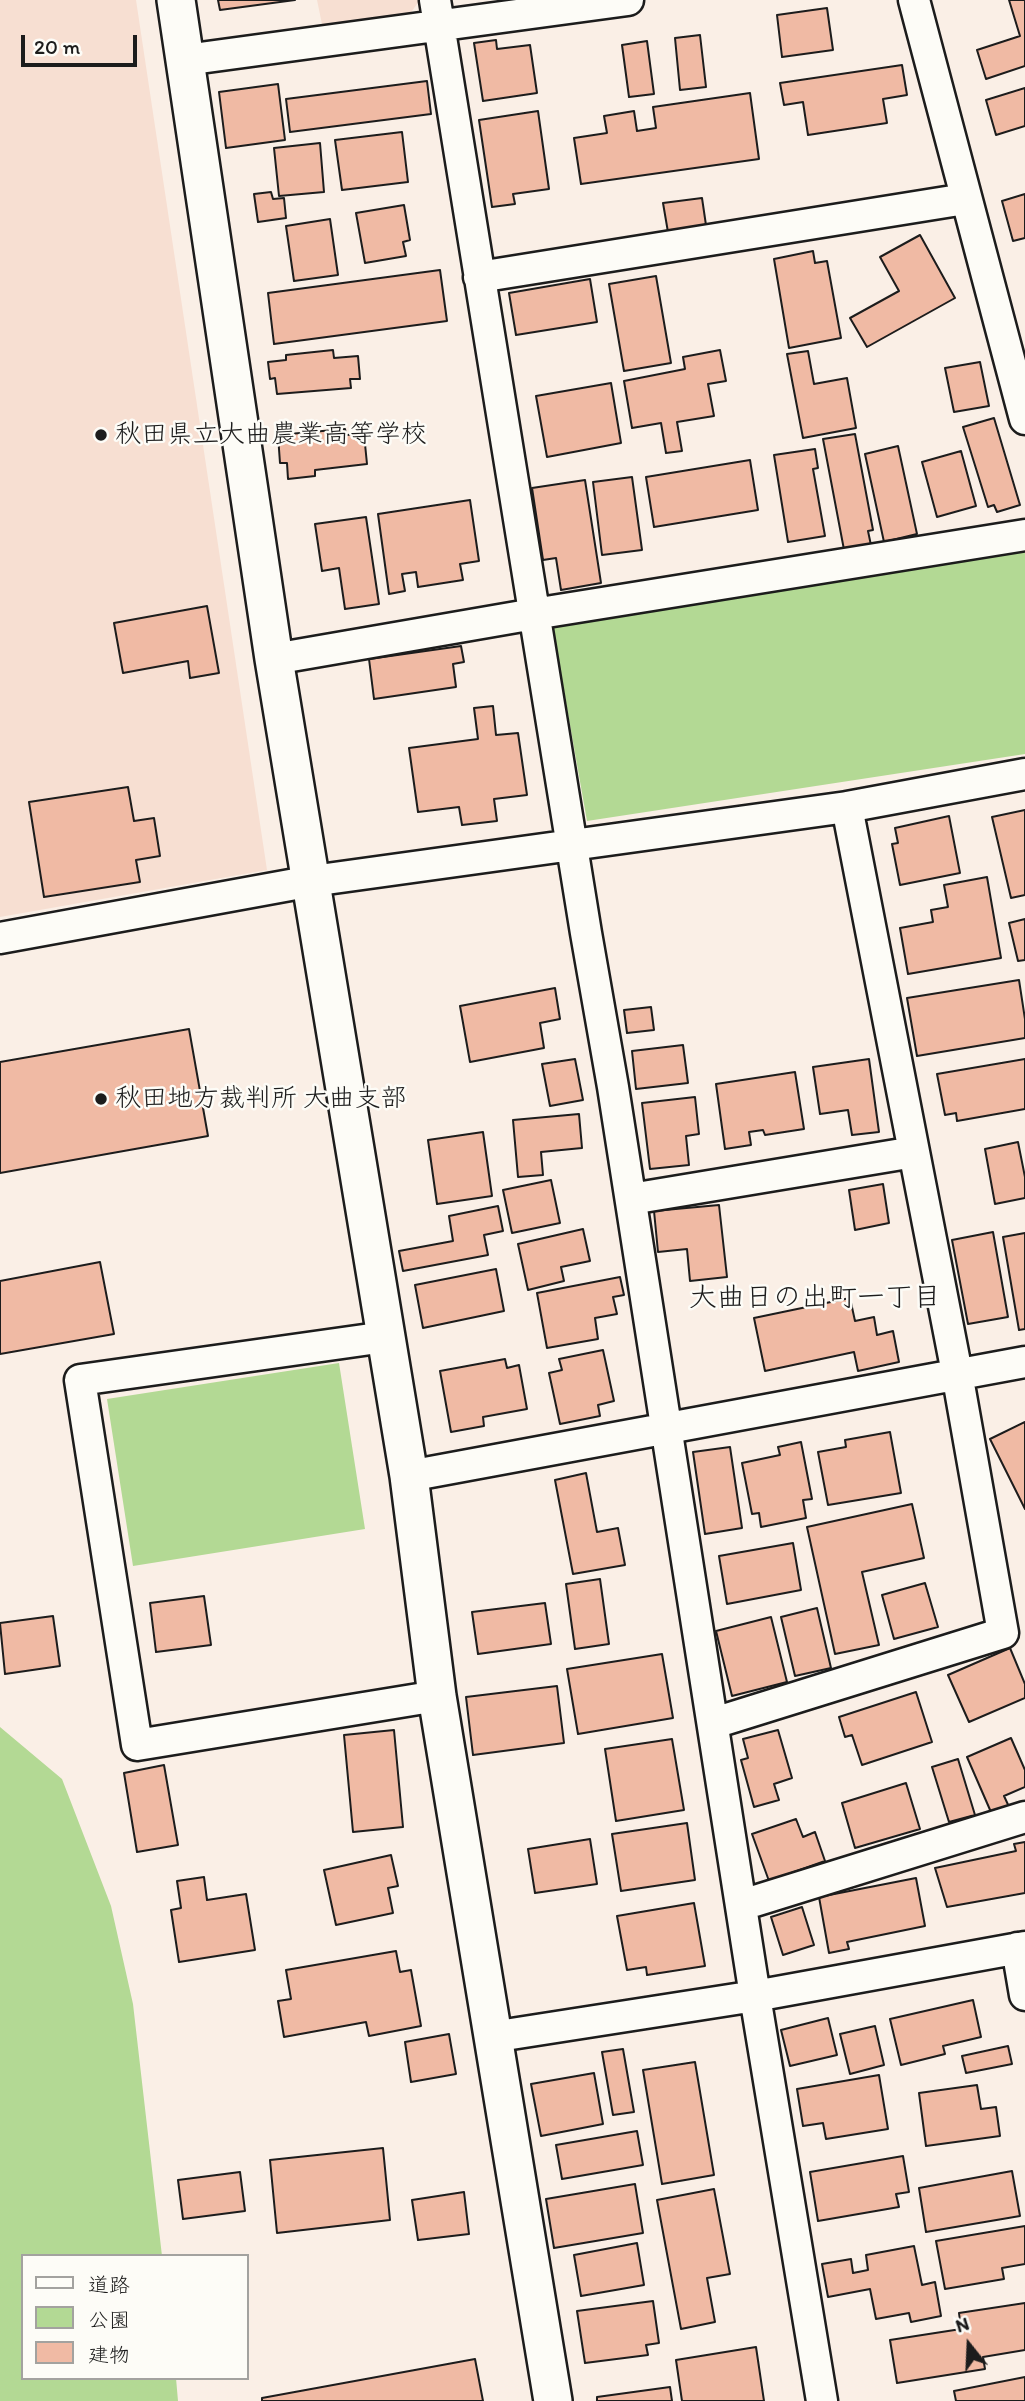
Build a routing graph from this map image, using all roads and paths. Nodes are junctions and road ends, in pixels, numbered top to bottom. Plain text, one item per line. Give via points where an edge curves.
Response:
1 (176, 0) edge
2 (628, 0) edge
3 (914, 0) edge
4 (437, 13) edge
5 (185, 60) junction
6 (965, 199) junction
7 (479, 277) junction
8 (1025, 419) edge
9 (1025, 535) edge
10 (534, 614) junction
11 (274, 659) junction
12 (1025, 774) edge
13 (847, 807) junction
14 (573, 845) junction
15 (312, 881) junction
16 (0, 938) edge
17 (914, 1152) junction
18 (631, 1199) junction
19 (385, 1337) junction
20 (1025, 1362) edge
21 (957, 1373) junction
22 (668, 1427) junction
23 (409, 1476) junction
24 (437, 1696) junction
25 (714, 1723) junction
26 (1025, 1817) edge
27 (742, 1905) junction
28 (1021, 1947) edge
29 (1025, 1995) edge
30 (755, 1996) junction
31 (492, 2037) junction
32 (552, 2401) edge
33 (822, 2401) edge

1 - 5 street
2 - 4 street
3 - 6 street
4 - 5 street
4 - 7 street
5 - 11 street
6 - 7 street
6 - 8 street
7 - 10 street
9 - 10 street
10 - 11 street
10 - 14 street
11 - 15 street
12 - 13 street
13 - 14 street
13 - 17 street
14 - 15 street
14 - 18 street
15 - 16 street
15 - 19 street
17 - 18 street
17 - 21 street
18 - 22 street
19 - 23 street
19 - 24 street via 80,1380 137,1745
20 - 21 street
21 - 22 street
21 - 25 street via 1003,1633
22 - 23 street
22 - 25 street
23 - 24 street
24 - 31 street
25 - 27 street
26 - 27 street
27 - 30 street
28 - 29 street
28 - 30 street
30 - 31 street
30 - 33 street
31 - 32 street

